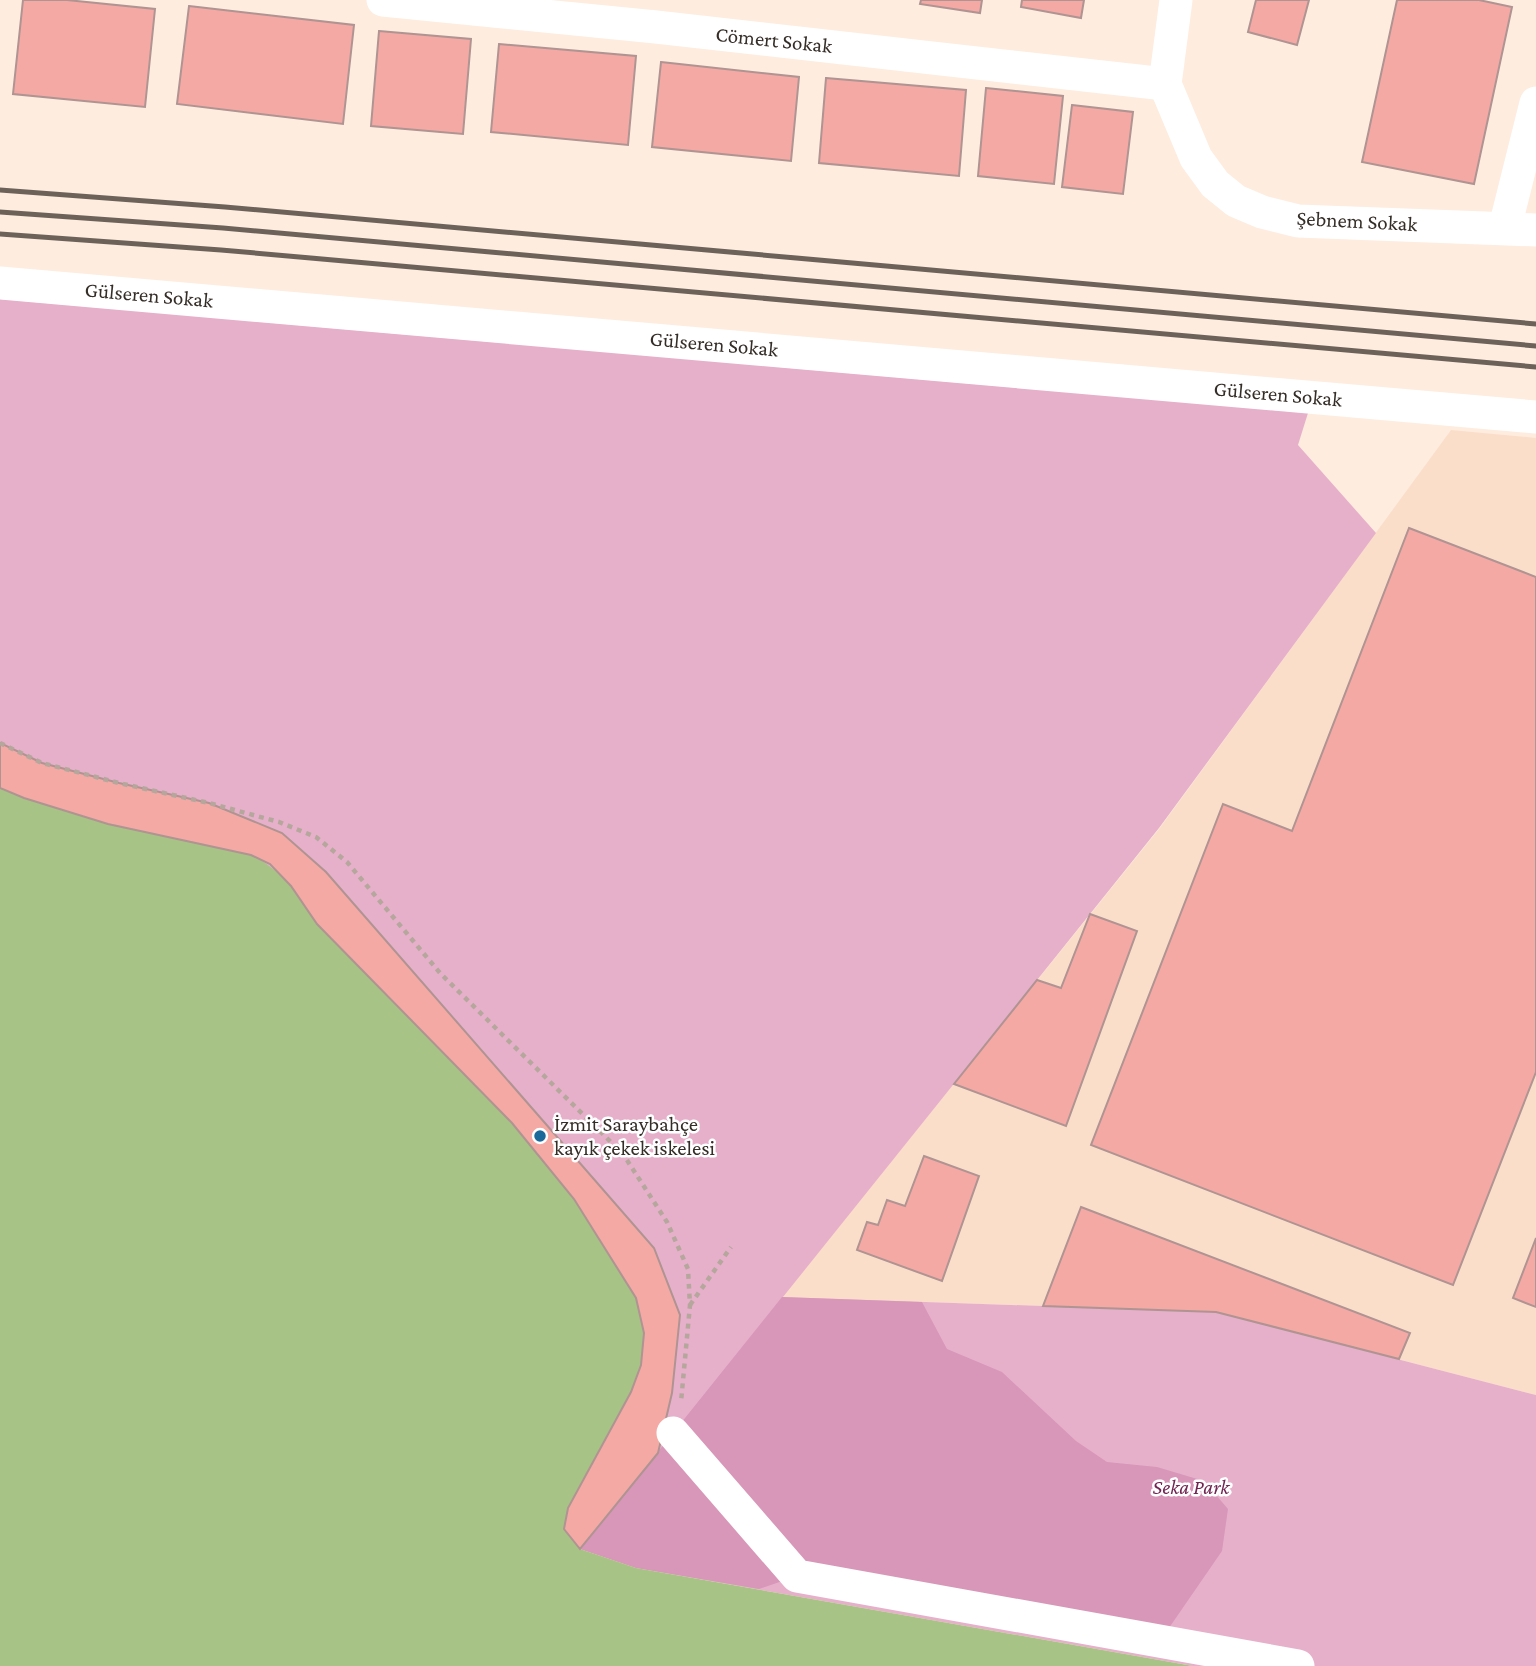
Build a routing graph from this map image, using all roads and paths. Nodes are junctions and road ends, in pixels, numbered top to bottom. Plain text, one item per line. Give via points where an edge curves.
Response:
1 (383, 0) edge
2 (1176, 0) edge
3 (660, 13) edge
4 (1165, 84) junction
5 (1536, 103) edge
6 (1520, 229) edge
7 (0, 283) edge
8 (1536, 417) edge
9 (0, 743) edge
10 (731, 1247) dead end
11 (690, 1306) junction
12 (673, 1433) joint
13 (1298, 1666) edge

1 - 3 street, Cömert Sokak
2 - 4 street
3 - 4 street, Cömert Sokak
4 - 6 street, Şebnem Sokak via 1196,158 1215,184 1236,201 1262,212 1298,221
5 - 6 street
7 - 8 street, Gülseren Sokak
9 - 11 path via 42,763 209,803 316,836 347,862 449,983 623,1154 667,1222 688,1269
10 - 11 path
11 - 12 path
12 - 13 street via 797,1576

